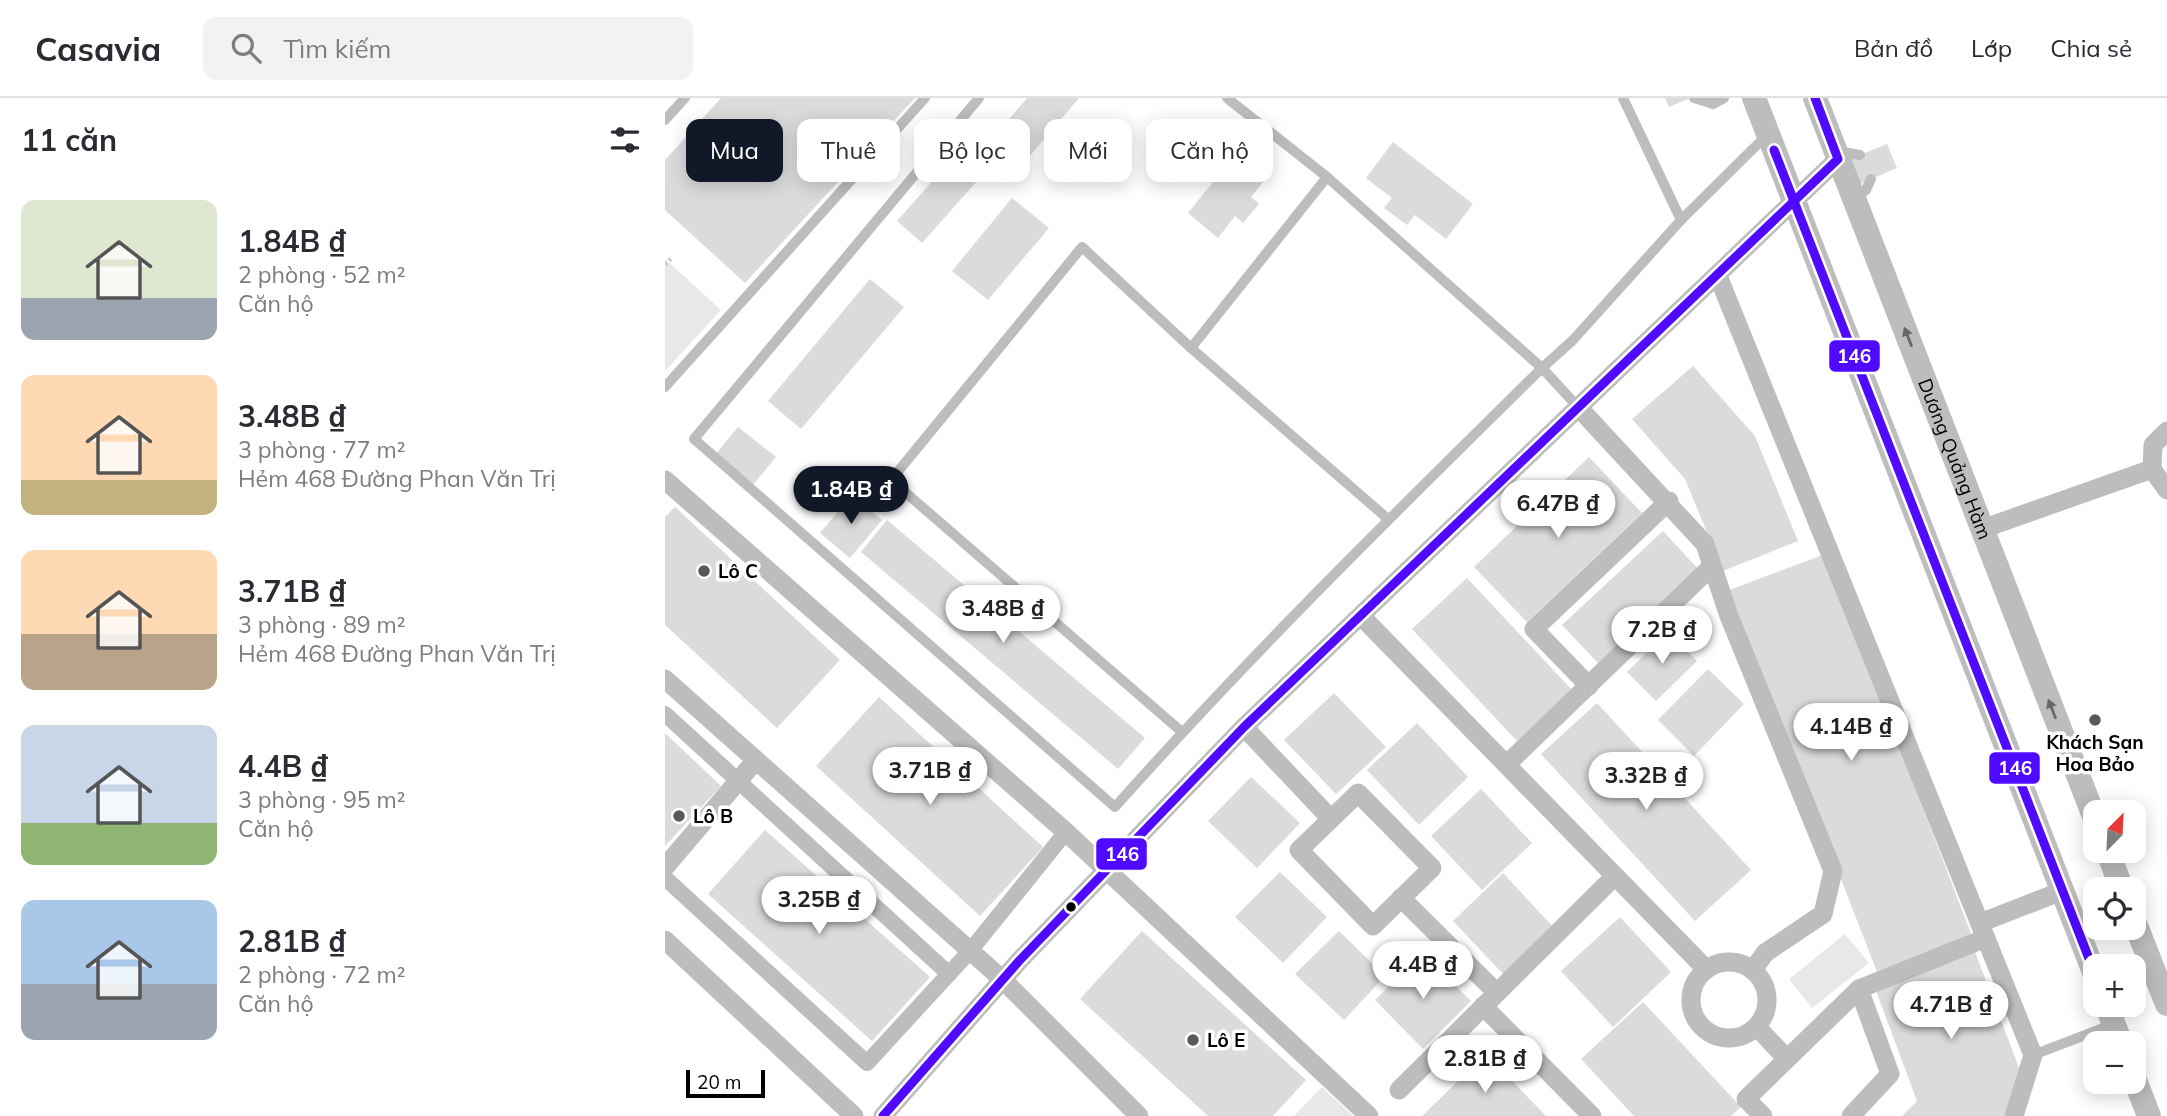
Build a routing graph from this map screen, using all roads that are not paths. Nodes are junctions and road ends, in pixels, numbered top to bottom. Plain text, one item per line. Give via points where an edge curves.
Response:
1 (685, 98) edge
2 (925, 98) edge
3 (979, 98) edge
4 (1227, 98) edge
5 (1623, 98) edge
6 (1694, 98) edge
7 (1724, 98) edge
8 (1754, 98) edge
9 (1815, 98) edge
10 (665, 120) edge
11 (1768, 134) junction
12 (1845, 155) junction
13 (1327, 177) junction
14 (1871, 179) dead end
15 (1854, 199) junction
16 (1794, 202) junction
17 (1681, 220) junction
18 (1718, 276) junction
19 (1191, 348) junction
20 (1542, 368) junction
21 (665, 387) edge
22 (1579, 408) junction
23 (2167, 431) edge
24 (2152, 469) junction
25 (665, 480) edge
26 (2167, 490) edge
27 (1669, 501) junction
28 (1388, 519) junction
29 (1982, 529) junction
30 (1711, 566) junction
31 (1361, 616) junction
32 (665, 679) edge
33 (1589, 686) junction
34 (665, 714) edge
35 (1244, 727) junction
36 (1182, 732) junction
37 (756, 760) junction
38 (1507, 764) junction
39 (738, 781) junction
40 (2088, 800) edge
41 (1331, 819) junction
42 (1066, 832) junction
43 (665, 867) edge
44 (1108, 870) junction
45 (1615, 876) junction
46 (665, 878) edge
47 (2062, 891) junction
48 (1401, 898) junction
49 (1983, 930) junction
50 (665, 940) edge
51 (2142, 940) edge
52 (970, 951) junction
53 (2087, 954) edge
54 (1706, 969) junction
55 (1753, 970) junction
56 (949, 974) junction
57 (1003, 981) junction
58 (1859, 989) junction
59 (1490, 1000) junction
60 (2167, 1004) edge
61 (2114, 1024) edge
62 (1757, 1027) junction
63 (2033, 1055) junction
64 (1787, 1059) junction
65 (1399, 1090) dead end
66 (2140, 1094) edge
67 (854, 1116) edge
68 (883, 1116) edge
69 (1139, 1116) edge
70 (1369, 1116) edge
71 (1592, 1116) edge
72 (1763, 1116) edge
73 (1851, 1116) edge
74 (2014, 1116) edge
75 (2149, 1116) edge

1 - 10 lane
2 - 21 lane
3 - 36 lane via 694,439 1115,807
4 - 13 lane
5 - 17 lane
6 - 7 lane via 1713,104
8 - 11 street
9 - 12 street, Dương Quảng Hàm
11 - 16 street
11 - 17 lane
12 - 15 street, Dương Quảng Hàm
12 - 16 street
13 - 19 lane
13 - 20 lane
14 - 15 lane
29 -> 15 street, Dương Quảng Hàm
16 - 18 street
16 - 47 street
17 - 20 lane
18 - 22 street
18 - 49 street
19 - 28 lane
19 - 36 lane via 1081,247 891,480
20 - 22 lane
20 - 28 lane
22 - 27 street
22 - 31 street
23 - 24 street via 2154,444
24 - 26 street
24 - 29 street
25 - 42 street
27 - 30 street via 1705,544
27 - 33 street via 1534,629
28 - 36 lane
40 -> 29 street, Dương Quảng Hàm
30 - 33 street
30 - 55 street via 1833,871 1823,914 1765,953
31 - 35 street
31 - 38 street
32 - 37 street
33 - 38 street
34 - 39 street
35 - 41 street
35 - 44 street
37 - 39 street
37 - 52 street
38 - 45 street
39 - 43 street
39 - 56 street
41 - 48 street via 1358,793 1432,868
41 - 48 street via 1299,850 1373,926
42 - 44 street
42 - 52 street
44 - 57 street
44 - 70 street
45 - 54 street
45 - 59 street
46 - 56 street via 867,1063
47 - 49 street
47 - 53 street
48 - 59 street
49 - 58 street
49 - 63 street
50 - 67 street
51 - 60 street
52 - 56 street
52 - 57 street
54 - 55 street via 1729,962
54 - 62 street via 1697,978 1691,1002 1699,1024 1709,1033 1734,1039
55 - 62 street via 1767,991 1765,1017
57 - 68 street
57 - 69 street
58 - 64 street
58 - 73 street via 1890,1074
59 - 65 street
59 - 71 street
61 - 63 lane
62 - 64 street
63 - 74 street
64 - 72 street via 1746,1099
66 - 75 street

